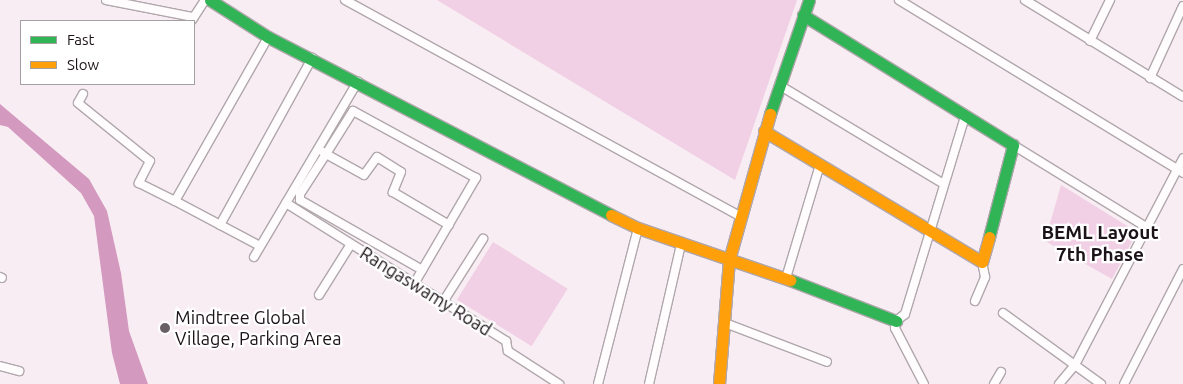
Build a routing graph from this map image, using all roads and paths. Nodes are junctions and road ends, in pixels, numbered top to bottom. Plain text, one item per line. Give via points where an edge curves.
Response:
1 (106, 0) edge
2 (205, 0) edge
3 (210, 0) edge
4 (345, 0) edge
5 (808, 0) edge
6 (899, 0) edge
7 (1025, 0) edge
8 (1110, 0) edge
9 (145, 3) edge
10 (1183, 6) edge
11 (803, 15) junction
12 (192, 19) edge
13 (268, 37) junction
14 (1090, 42) junction
15 (312, 58) junction
16 (1150, 78) junction
17 (358, 81) junction
18 (779, 85) junction
19 (83, 94) dead end
20 (1183, 97) edge
21 (965, 116) junction
22 (764, 131) junction
23 (1013, 145) junction
24 (318, 149) junction
25 (326, 154) junction
26 (1183, 158) edge
27 (820, 165) junction
28 (1180, 172) edge
29 (944, 184) junction
30 (175, 201) junction
31 (286, 203) junction
32 (741, 217) junction
33 (220, 225) junction
34 (448, 225) junction
35 (638, 228) junction
36 (1148, 228) junction
37 (929, 231) junction
38 (483, 239) dead end
39 (351, 244) junction
40 (681, 244) junction
41 (260, 246) junction
42 (254, 257) dead end
43 (729, 260) junction
44 (982, 262) junction
45 (1183, 269) edge
46 (422, 270) junction
47 (786, 278) junction
48 (414, 284) junction
49 (319, 295) dead end
50 (976, 301) dead end
51 (443, 302) junction
52 (1003, 313) dead end
53 (896, 321) junction
54 (726, 323) junction
55 (827, 362) dead end
56 (0, 366) edge
57 (1075, 366) junction
58 (20, 371) dead end
59 (1001, 372) dead end
60 (559, 384) edge
61 (598, 384) edge
62 (649, 384) edge
63 (719, 384) edge
64 (924, 384) edge
65 (994, 384) edge
66 (1059, 384) edge
67 (1101, 384) edge
68 (1124, 384) edge

1 - 9 street
2 - 12 street
3 - 13 street
4 - 32 street
5 - 11 street
6 - 28 street
7 - 14 street
8 - 14 street
9 - 12 street
10 - 16 street
11 - 18 street
11 - 21 street
13 - 15 street
13 - 30 street
14 - 16 street
15 - 17 street
15 - 33 street
16 - 20 street
17 - 24 street
17 - 35 street via 565,193
18 - 22 street
18 - 29 street
19 - 30 street via 78,103 150,161 139,183
21 - 23 street
21 - 29 street
22 - 27 street
22 - 32 street
23 - 36 street
23 - 44 street
24 - 25 street
24 - 31 street
25 - 34 street via 364,175 377,157 402,172 393,192
25 - 34 street via 353,110 476,178
25 - 46 street via 300,194 300,200
26 - 28 street
27 - 37 street
27 - 47 street
28 - 36 street
29 - 37 street
30 - 33 street
31 - 39 street, Rangaswamy Road
31 - 41 street
32 - 43 street
33 - 41 street
34 - 46 street
35 - 40 street
35 - 61 street
36 - 57 street
37 - 44 street
37 - 53 street via 904,314
38 - 51 street
39 - 48 street, Rangaswamy Road
39 - 49 street
40 - 43 street
40 - 62 street
41 - 42 street
43 - 47 street
43 - 54 street
44 - 50 street via 984,277
45 - 68 street
46 - 48 street
47 - 53 street
48 - 51 street, Rangaswamy Road
51 - 60 street, Rangaswamy Road via 506,341 508,351
52 - 57 street
53 - 64 street via 895,328
54 - 55 street
54 - 63 street
56 - 58 street
57 - 66 street
57 - 67 street
59 - 65 street

